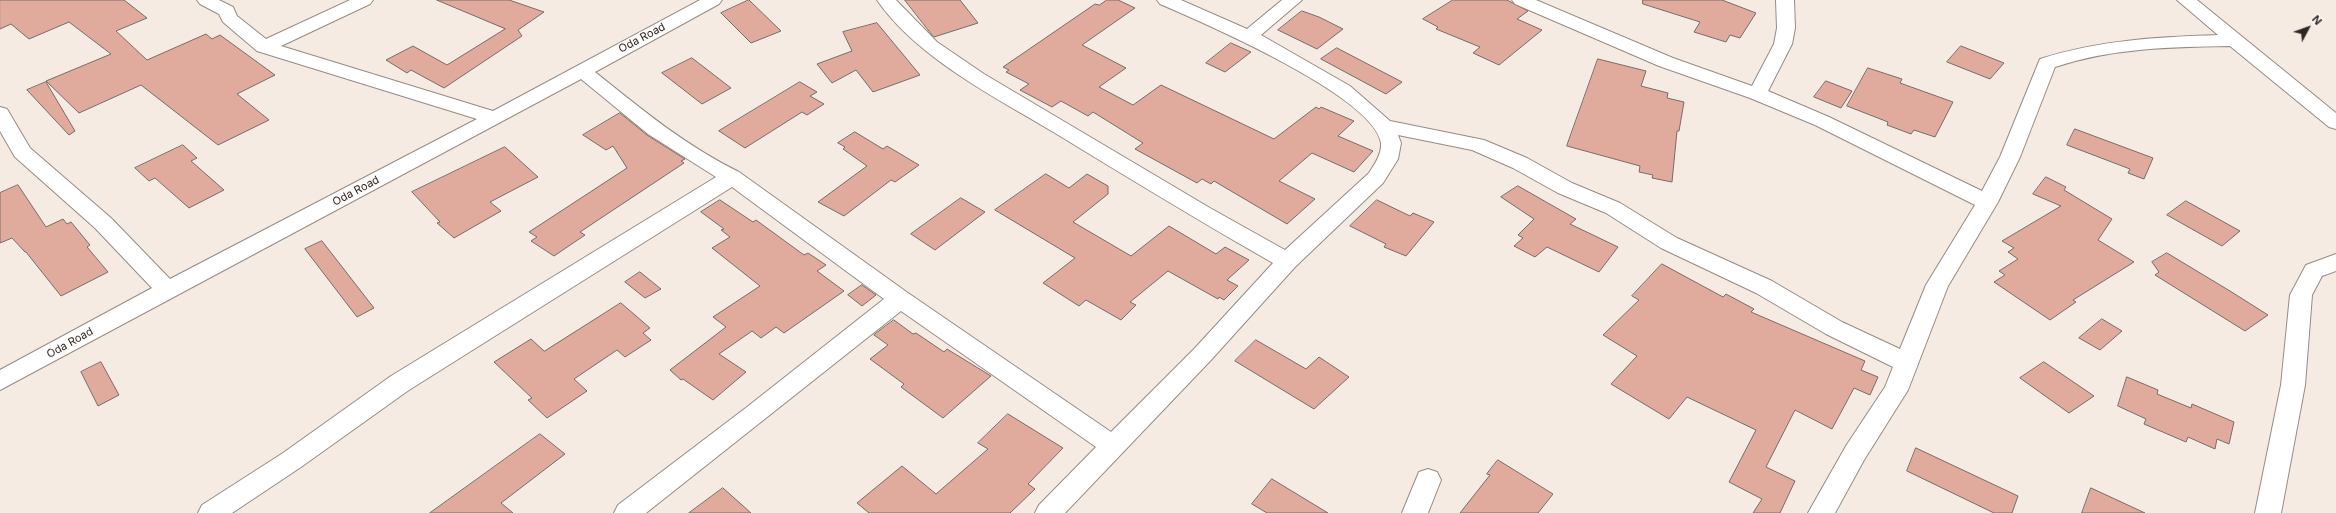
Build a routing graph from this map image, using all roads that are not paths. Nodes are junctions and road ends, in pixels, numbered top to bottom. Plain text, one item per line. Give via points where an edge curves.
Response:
1 (206, 0) edge
2 (364, 0) edge
3 (712, 0) edge
4 (886, 0) edge
5 (1166, 0) edge
6 (1293, 0) edge
7 (1571, 0) edge
8 (1785, 0) edge
9 (2186, 0) edge
10 (1536, 2) edge
11 (1572, 21) junction
12 (1249, 36) junction
13 (2236, 40) junction
14 (264, 47) junction
15 (581, 70) junction
16 (1757, 94) junction
17 (0, 113) edge
18 (495, 118) junction
19 (2335, 122) edge
20 (1384, 126) junction
21 (732, 177) junction
22 (1987, 202) junction
23 (1287, 261) junction
24 (2336, 262) edge
25 (167, 290) junction
26 (900, 298) junction
27 (1905, 362) junction
28 (0, 381) edge
29 (1113, 446) junction
30 (1428, 480) dead end
31 (211, 513) edge
32 (627, 513) edge
33 (1048, 513) edge
34 (1415, 513) edge
35 (1821, 513) edge
36 (2268, 513) edge

1 - 14 street via 226,11 229,18
2 - 14 street
3 - 15 street, Oda Road
4 - 23 street via 930,46 977,78
5 - 12 street
6 - 12 street
7 - 11 street
8 - 16 street via 1786,28 1783,44
9 - 13 street
10 - 11 street
11 - 16 street via 1666,62
12 - 20 street via 1343,90
13 - 19 street
13 - 22 street via 2153,42 2072,56 2047,64 2010,157
14 - 18 street
15 - 18 street, Oda Road
15 - 21 street via 655,130
16 - 22 street via 1822,121
17 - 25 street via 22,152 103,223
18 - 25 street, Oda Road
20 - 23 street via 1391,143 1388,159 1376,178
20 - 27 street via 1477,145 1520,162 1565,188 1613,208 1669,243 1764,287 1834,328
21 - 26 street
21 - 31 street via 400,384
22 - 27 street via 1937,285
23 - 29 street via 1203,354
24 - 36 street via 2314,271 2301,295 2293,385
25 - 28 street, Oda Road
26 - 29 street
26 - 32 street via 756,414
27 - 35 street via 1896,390 1855,453
29 - 33 street
30 - 34 street

